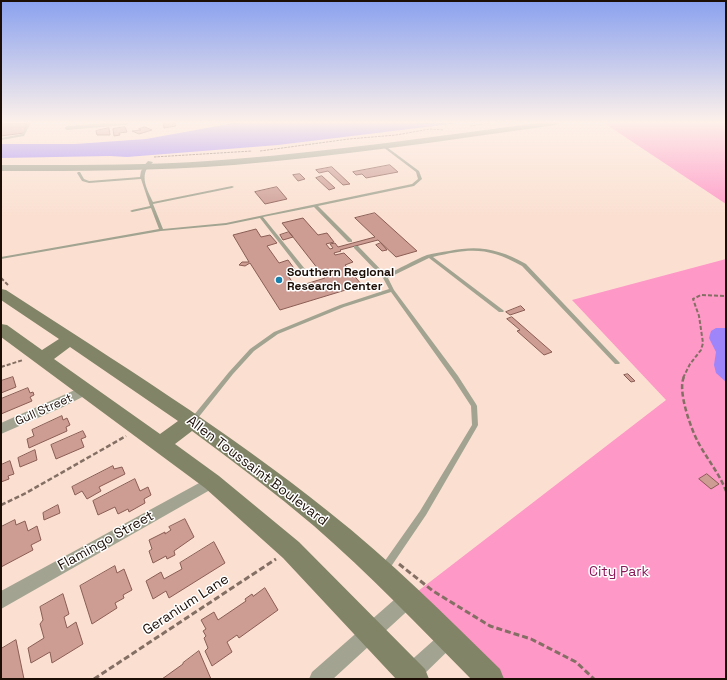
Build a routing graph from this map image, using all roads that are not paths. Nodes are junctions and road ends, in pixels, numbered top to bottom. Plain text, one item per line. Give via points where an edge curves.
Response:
1 (259, 155) edge
2 (307, 155) edge
3 (395, 155) edge
4 (149, 162) junction
5 (1, 164) edge
6 (1, 168) edge
7 (83, 168) junction
8 (142, 178) junction
9 (232, 187) dead end
10 (151, 205) junction
11 (315, 205) junction
12 (132, 211) dead end
13 (261, 217) junction
14 (161, 230) junction
15 (350, 241) dead end
16 (356, 247) dead end
17 (430, 256) junction
18 (1, 258) edge
19 (307, 275) dead end
20 (384, 277) junction
21 (392, 290) junction
22 (1, 292) edge
23 (501, 312) dead end
24 (1, 329) edge
25 (70, 339) junction
26 (40, 356) junction
27 (617, 363) dead end
28 (86, 390) junction
29 (192, 421) junction
30 (1, 429) edge
31 (160, 444) junction
32 (212, 482) junction
33 (381, 573) junction
34 (409, 598) junction
35 (1, 600) edge
36 (371, 632) junction
37 (450, 637) junction
38 (410, 677) edge
39 (319, 679) edge
40 (490, 679) edge

1 - 4 street
2 - 4 street
3 - 11 lane via 418,172 419,181 413,185
4 - 7 street
4 - 8 lane
5 - 7 street
6 - 7 street
7 - 8 lane via 82,180 89,182
8 - 10 lane
9 - 10 lane
10 - 12 lane
10 - 14 lane
11 - 13 lane
11 - 15 lane
13 - 14 lane via 209,227
13 - 19 lane
14 - 18 lane
16 - 20 lane
17 - 20 lane
17 - 23 lane
17 - 27 lane via 452,251 483,249 508,255 524,265
20 - 21 lane
21 - 29 lane via 342,306 276,333 252,350
21 - 33 lane via 474,406 475,425 423,513
22 - 25 main road, Allen Toussaint Boulevard
24 - 26 main road
25 - 26 main road
25 - 29 main road, Allen Toussaint Boulevard
26 - 28 main road
28 - 30 street, Gull Street
28 - 31 main road
29 - 31 main road
29 - 33 main road, Allen Toussaint Boulevard via 323,520
31 - 32 main road
32 - 35 street, Flamingo Street
32 - 36 main road via 291,550
33 - 34 main road, Allen Toussaint Boulevard
34 - 36 street
34 - 37 main road, Allen Toussaint Boulevard
36 - 38 main road
36 - 39 street
37 - 38 street
37 - 40 main road, Allen Toussaint Boulevard

